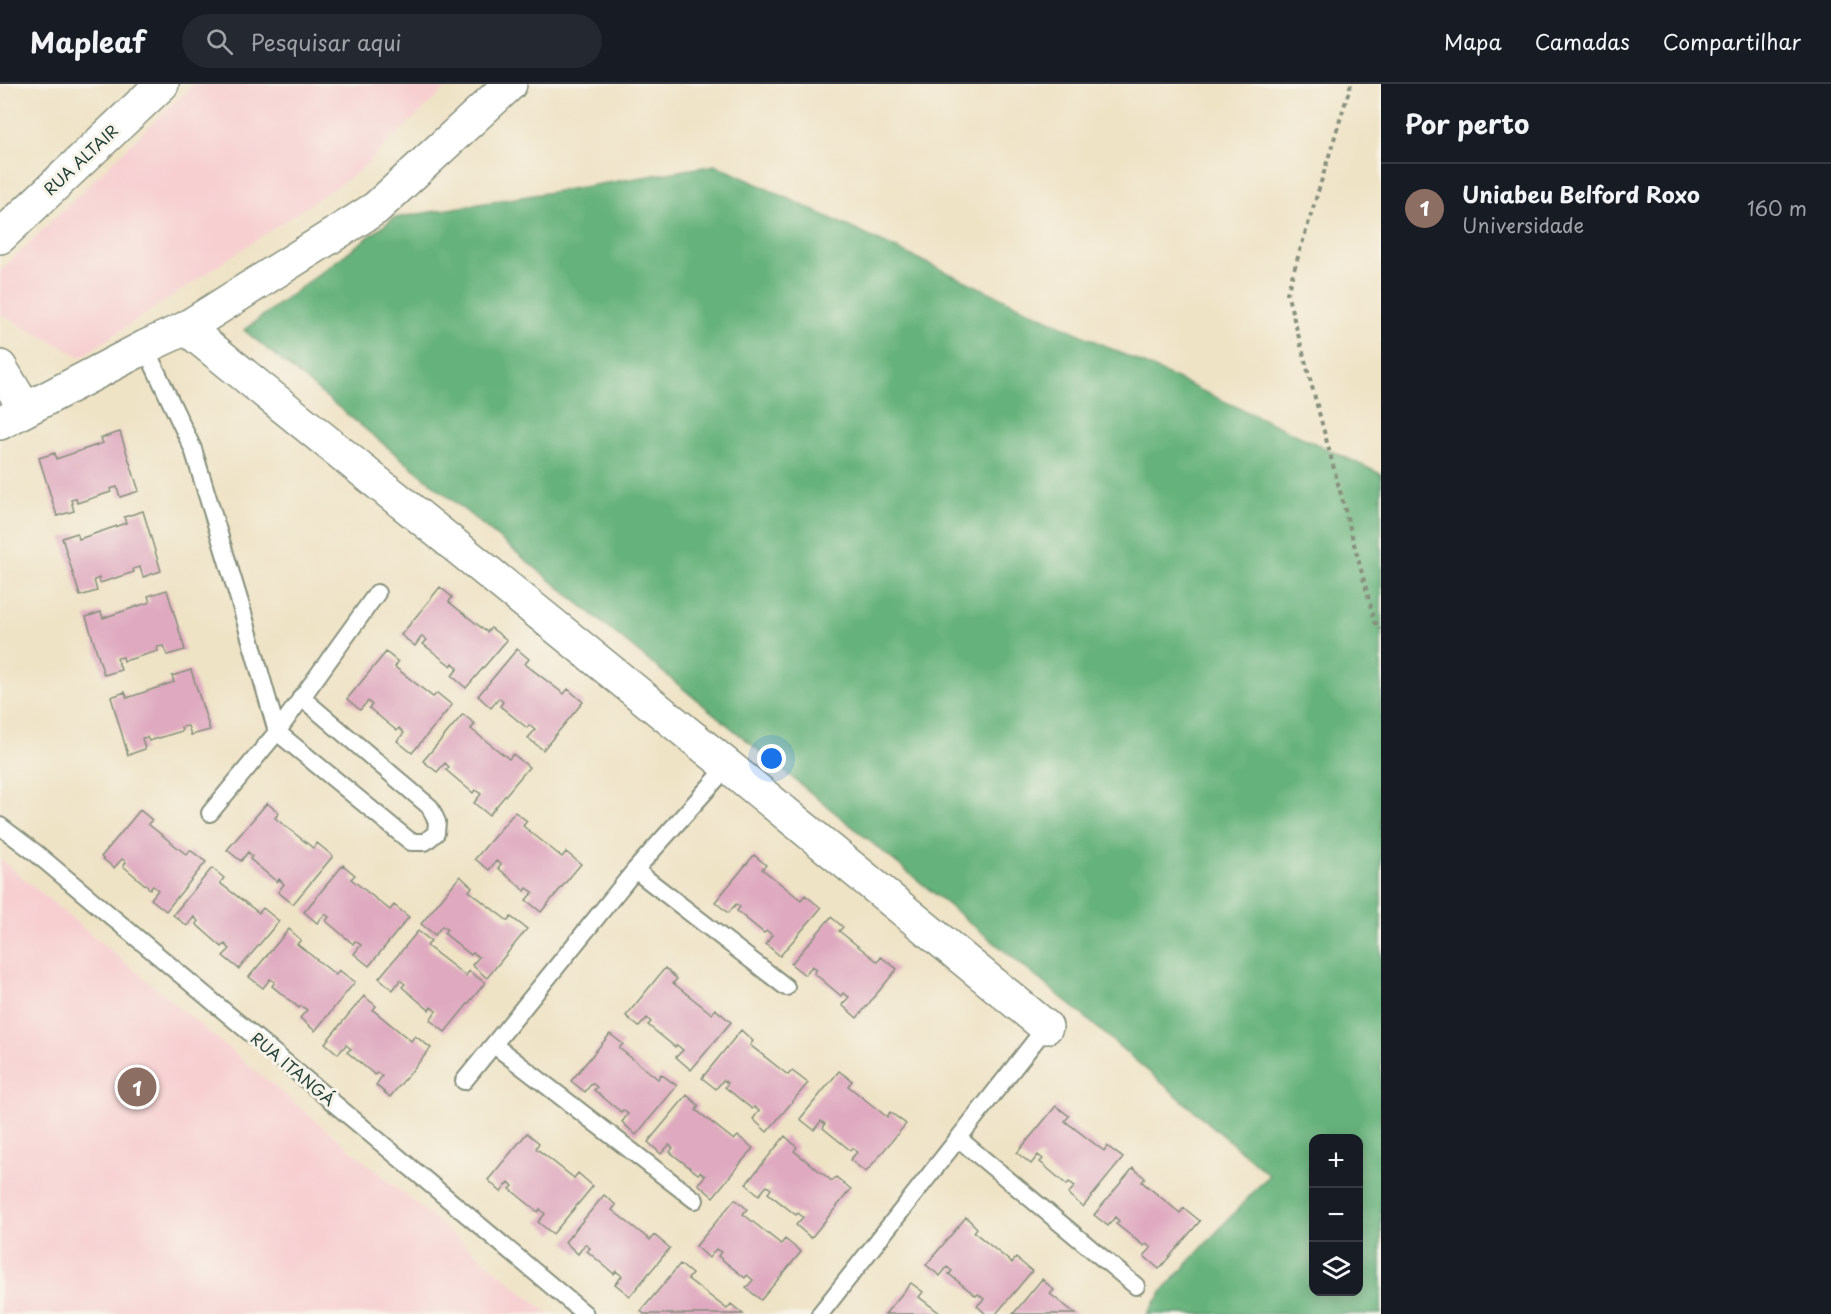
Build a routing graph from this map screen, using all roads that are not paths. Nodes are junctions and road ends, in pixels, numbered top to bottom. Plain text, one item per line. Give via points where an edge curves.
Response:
1 (162, 84) edge
2 (510, 84) edge
3 (0, 237) edge
4 (186, 328) junction
5 (146, 347) junction
6 (0, 367) edge
7 (13, 416) edge
8 (377, 593) dead end
9 (301, 697) junction
10 (276, 732) junction
11 (728, 766) junction
12 (210, 813) dead end
13 (0, 826) edge
14 (635, 870) junction
15 (786, 987) dead end
16 (1046, 1027) joint
17 (494, 1045) junction
18 (464, 1081) dead end
19 (959, 1139) junction
20 (695, 1200) dead end
21 (1136, 1286) dead end
22 (822, 1313) edge
23 (585, 1314) edge

1 - 3 street, RUA ALTAIR
2 - 4 street via 376,208
4 - 5 street
4 - 11 street
5 - 7 street
5 - 10 lane via 193,449
6 - 7 street
8 - 9 lane
9 - 10 lane
9 - 10 lane via 430,807 437,822 436,833 425,842 411,842
10 - 12 lane
11 - 14 lane
11 - 16 street
13 - 23 lane, RUA ITANGÁ
14 - 15 lane
14 - 17 lane
16 - 19 lane
17 - 18 lane
17 - 20 lane
19 - 21 lane
19 - 22 lane

